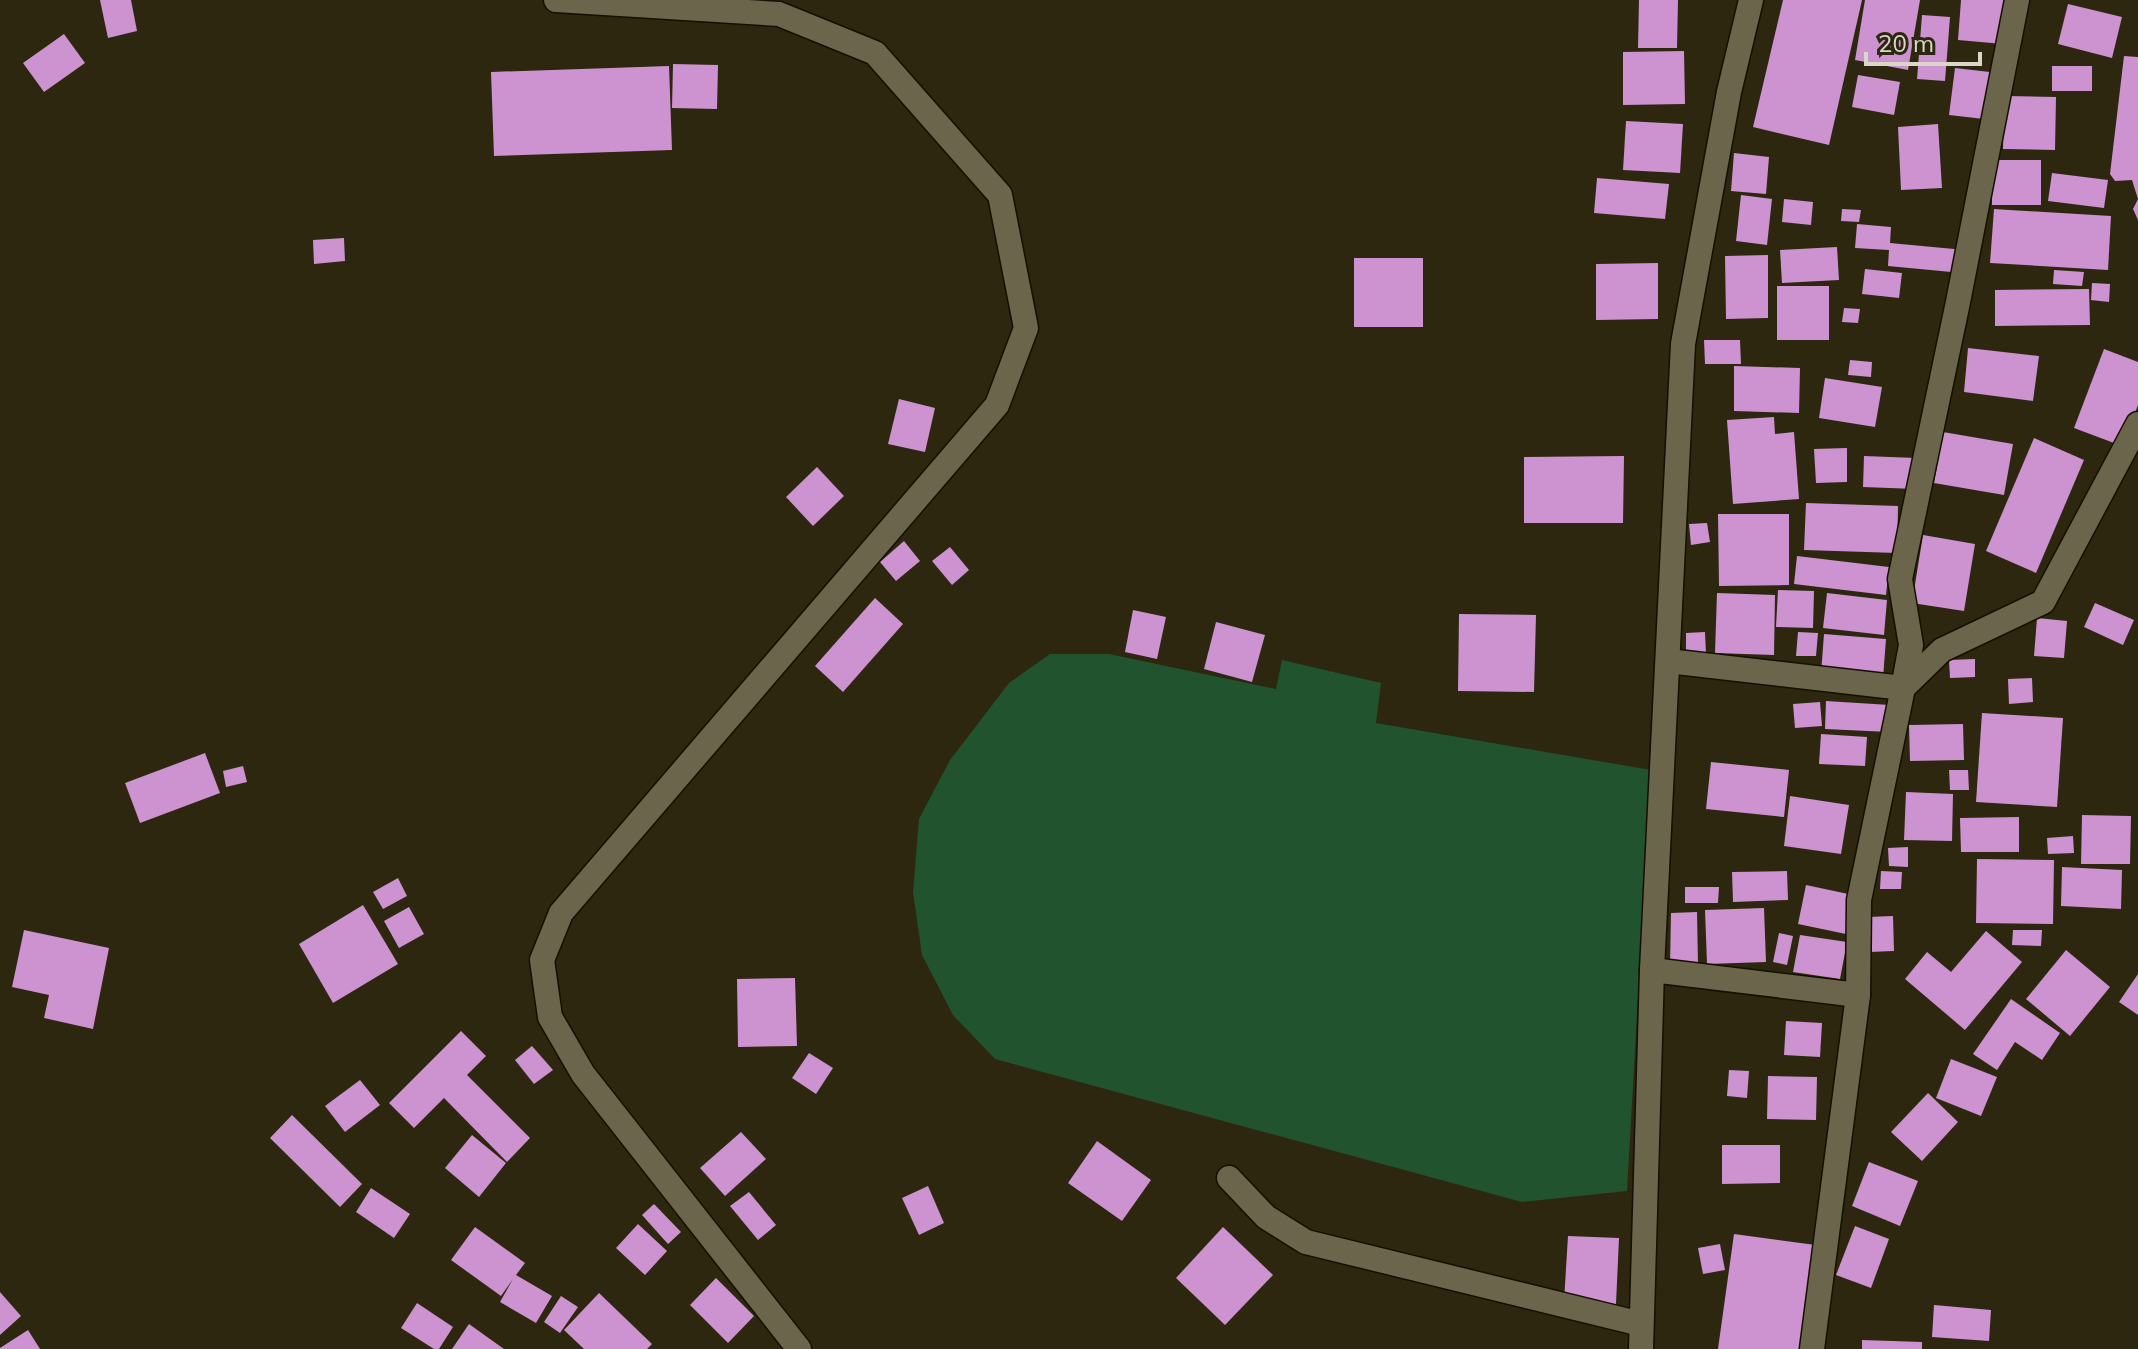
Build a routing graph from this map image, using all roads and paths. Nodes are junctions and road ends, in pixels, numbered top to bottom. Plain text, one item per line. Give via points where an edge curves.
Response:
1 (556, 0) edge
2 (1751, 0) edge
3 (2017, 0) edge
4 (2138, 424) edge
5 (1668, 661) junction
6 (1903, 688) junction
7 (1652, 970) junction
8 (1858, 995) junction
9 (1229, 1178) dead end
10 (1641, 1324) junction
11 (799, 1349) edge
12 (1641, 1349) edge
13 (1812, 1349) edge

1 - 11 street via 779,14 875,53 1000,195 1026,328 997,405 561,913 542,960 550,1017 583,1074
2 - 5 street via 1683,344
3 - 6 street via 1900,579 1911,645
4 - 6 street via 2043,602 1942,650
5 - 6 street
5 - 7 street
6 - 8 street via 1859,900
7 - 8 street
7 - 10 street
8 - 13 street
9 - 10 street via 1266,1217 1306,1242
10 - 12 street

